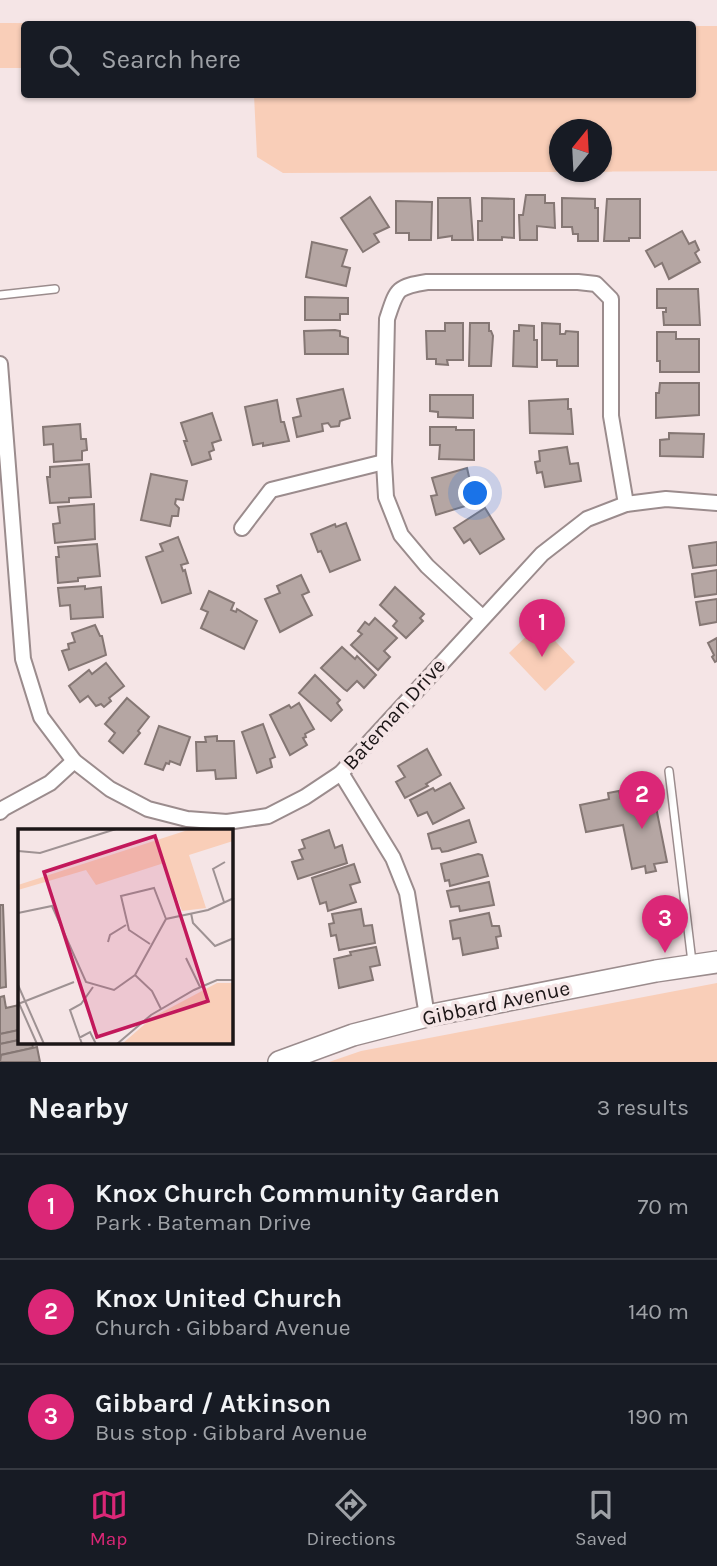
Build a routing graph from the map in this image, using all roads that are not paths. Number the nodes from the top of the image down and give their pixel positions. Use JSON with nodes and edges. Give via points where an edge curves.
{"nodes":[{"id":1,"x":55,"y":289,"type":"dead end"},
{"id":2,"x":0,"y":295,"type":"edge"},
{"id":3,"x":0,"y":364,"type":"edge"},
{"id":4,"x":384,"y":462,"type":"junction"},
{"id":5,"x":717,"y":503,"type":"edge"},
{"id":6,"x":626,"y":504,"type":"junction"},
{"id":7,"x":242,"y":528,"type":"dead end"},
{"id":8,"x":482,"y":617,"type":"junction"},
{"id":9,"x":74,"y":761,"type":"junction"},
{"id":10,"x":669,"y":771,"type":"dead end"},
{"id":11,"x":341,"y":773,"type":"junction"},
{"id":12,"x":0,"y":812,"type":"edge"},
{"id":13,"x":717,"y":962,"type":"edge"},
{"id":14,"x":692,"y":966,"type":"junction"},
{"id":15,"x":427,"y":1016,"type":"junction"},
{"id":16,"x":279,"y":1062,"type":"edge"}],
"edges":[{"from":1,"to":2,"type":"lane"},
{"from":3,"to":9,"type":"street","name":"Bateman Drive","via":[[23,659],[41,717]]},
{"from":4,"to":6,"type":"street","via":[[387,319],[394,296],[404,285],[596,284],[611,299],[611,416]]},
{"from":4,"to":7,"type":"street","via":[[271,490]]},
{"from":4,"to":8,"type":"street","via":[[386,496],[401,535]]},
{"from":5,"to":6,"type":"street","name":"Bateman Drive","via":[[666,499]]},
{"from":6,"to":8,"type":"street","name":"Bateman Drive","via":[[587,519],[542,554]]},
{"from":8,"to":11,"type":"street","name":"Bateman Drive"},
{"from":9,"to":11,"type":"street","name":"Bateman Drive","via":[[110,789],[148,809],[187,819],[227,821],[268,816]]},
{"from":9,"to":12,"type":"street","via":[[50,783]]},
{"from":10,"to":14,"type":"lane"},
{"from":11,"to":15,"type":"street","via":[[393,858],[407,893]]},
{"from":13,"to":14,"type":"street","name":"Gibbard Avenue"},
{"from":14,"to":15,"type":"street","name":"Gibbard Avenue"},
{"from":15,"to":16,"type":"street","name":"Gibbard Avenue","via":[[353,1035]]}]}
